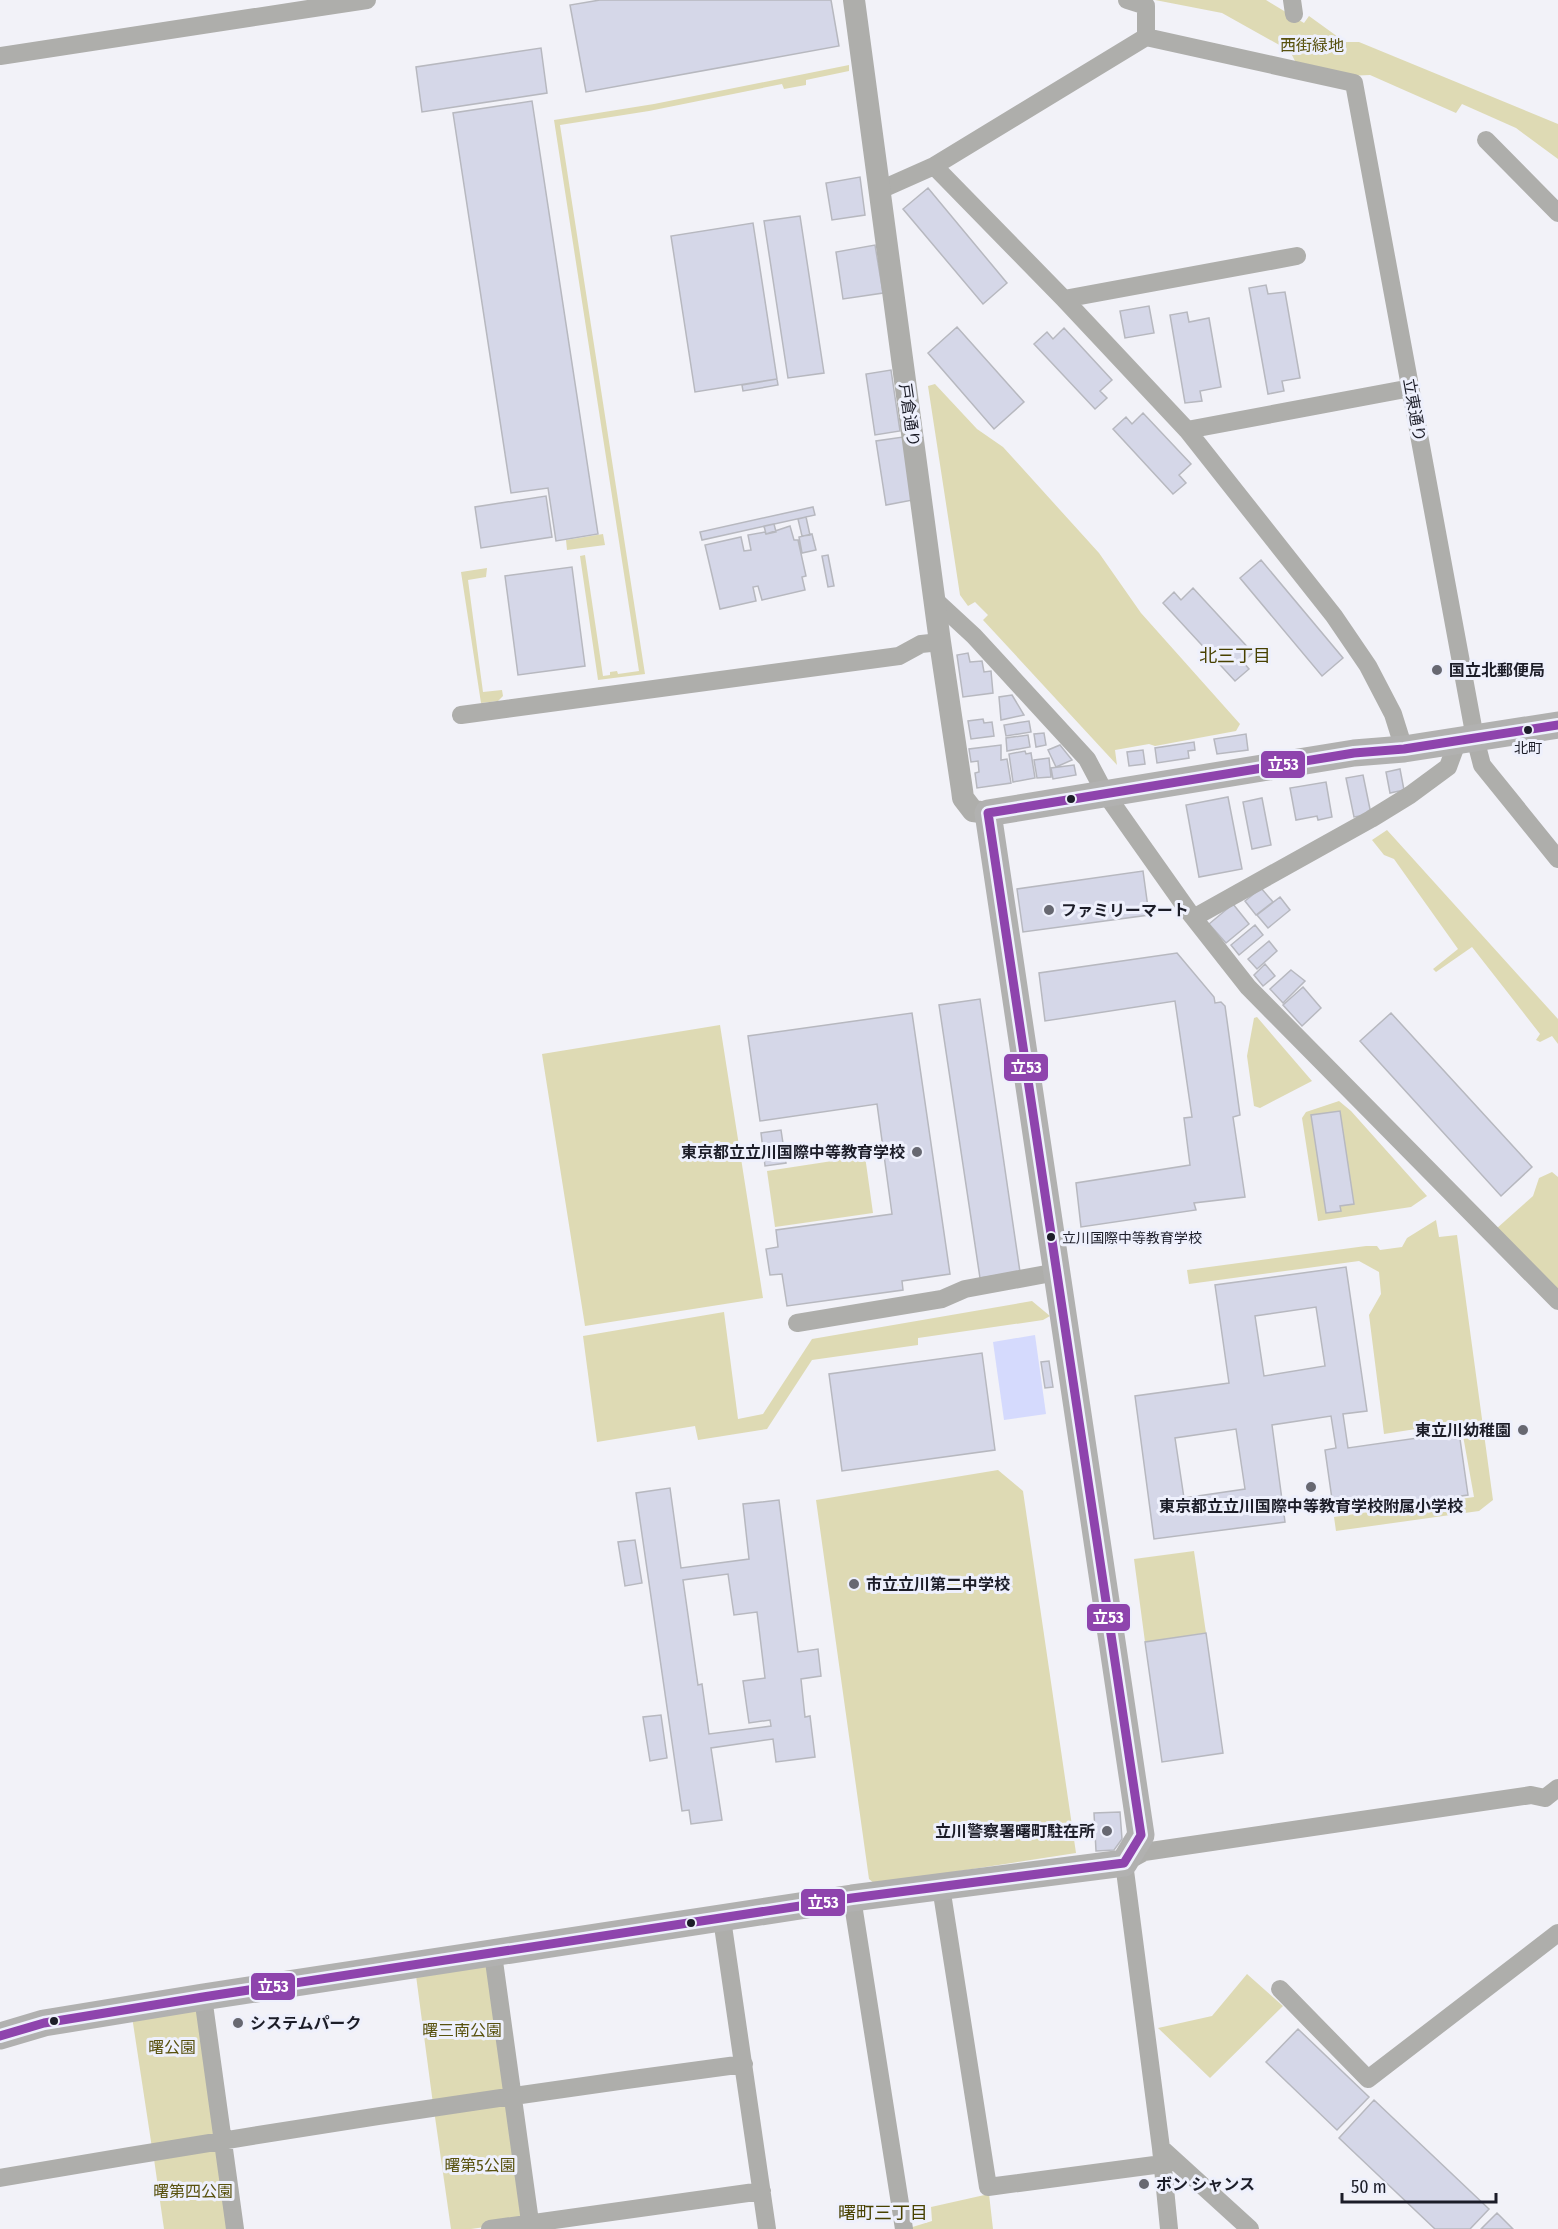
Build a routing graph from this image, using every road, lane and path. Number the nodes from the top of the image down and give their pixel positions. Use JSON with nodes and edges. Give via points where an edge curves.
{"nodes":[{"id":1,"x":367,"y":0,"type":"edge"},
{"id":2,"x":854,"y":0,"type":"edge"},
{"id":3,"x":1127,"y":0,"type":"edge"},
{"id":4,"x":1146,"y":37,"type":"junction"},
{"id":5,"x":0,"y":56,"type":"edge"},
{"id":6,"x":1486,"y":140,"type":"dead end"},
{"id":7,"x":934,"y":166,"type":"junction"},
{"id":8,"x":880,"y":190,"type":"junction"},
{"id":9,"x":1558,"y":213,"type":"edge"},
{"id":10,"x":1297,"y":256,"type":"dead end"},
{"id":11,"x":1064,"y":299,"type":"junction"},
{"id":12,"x":1410,"y":388,"type":"junction"},
{"id":13,"x":1186,"y":430,"type":"junction"},
{"id":14,"x":935,"y":600,"type":"junction"},
{"id":15,"x":940,"y":642,"type":"junction"},
{"id":16,"x":461,"y":715,"type":"dead end"},
{"id":17,"x":1558,"y":724,"type":"edge"},
{"id":18,"x":1466,"y":739,"type":"junction"},
{"id":19,"x":1404,"y":748,"type":"junction"},
{"id":20,"x":1105,"y":793,"type":"junction"},
{"id":21,"x":988,"y":813,"type":"junction"},
{"id":22,"x":1558,"y":859,"type":"edge"},
{"id":23,"x":1195,"y":917,"type":"junction"},
{"id":24,"x":1058,"y":1272,"type":"junction"},
{"id":25,"x":1558,"y":1301,"type":"edge"},
{"id":26,"x":797,"y":1323,"type":"dead end"},
{"id":27,"x":1551,"y":1793,"type":"edge"},
{"id":28,"x":1124,"y":1863,"type":"junction"},
{"id":29,"x":941,"y":1887,"type":"junction"},
{"id":30,"x":852,"y":1898,"type":"junction"},
{"id":31,"x":722,"y":1919,"type":"junction"},
{"id":32,"x":1558,"y":1934,"type":"edge"},
{"id":33,"x":494,"y":1954,"type":"junction"},
{"id":34,"x":1280,"y":1989,"type":"dead end"},
{"id":35,"x":202,"y":1997,"type":"junction"},
{"id":36,"x":0,"y":2036,"type":"edge"},
{"id":37,"x":744,"y":2064,"type":"junction"},
{"id":38,"x":513,"y":2095,"type":"junction"},
{"id":39,"x":223,"y":2139,"type":"junction"},
{"id":40,"x":1162,"y":2156,"type":"junction"},
{"id":41,"x":0,"y":2178,"type":"edge"},
{"id":42,"x":762,"y":2191,"type":"junction"},
{"id":43,"x":531,"y":2226,"type":"edge"},
{"id":44,"x":235,"y":2229,"type":"edge"},
{"id":45,"x":490,"y":2229,"type":"edge"},
{"id":46,"x":767,"y":2229,"type":"edge"},
{"id":47,"x":904,"y":2229,"type":"edge"},
{"id":48,"x":1169,"y":2229,"type":"edge"},
{"id":49,"x":1250,"y":2229,"type":"edge"}],
"edges":[{"from":1,"to":5,"type":"street"},
{"from":2,"to":8,"type":"street","name":"戸倉通り"},
{"from":3,"to":4,"type":"street","via":[[1146,6]]},
{"from":4,"to":7,"type":"street"},
{"from":4,"to":12,"type":"street","name":"立東通り","via":[[1354,83]]},
{"from":6,"to":9,"type":"street"},
{"from":7,"to":8,"type":"street"},
{"from":7,"to":11,"type":"street"},
{"from":8,"to":14,"type":"street","name":"戸倉通り"},
{"from":10,"to":11,"type":"street"},
{"from":11,"to":13,"type":"street"},
{"from":12,"to":13,"type":"street"},
{"from":12,"to":18,"type":"street","name":"立東通り"},
{"from":13,"to":19,"type":"street","via":[[1334,616],[1368,666],[1393,714]]},
{"from":14,"to":15,"type":"street","name":"戸倉通り"},
{"from":14,"to":20,"type":"street","via":[[974,636],[1088,759]]},
{"from":15,"to":16,"type":"street","via":[[921,644],[899,656]]},
{"from":15,"to":21,"type":"street","name":"戸倉通り","via":[[963,798],[973,811]]},
{"from":17,"to":18,"type":"main road"},
{"from":18,"to":19,"type":"main road"},
{"from":18,"to":22,"type":"street","name":"立東通り","via":[[1482,765]]},
{"from":18,"to":23,"type":"street","via":[[1448,767],[1410,795]]},
{"from":19,"to":20,"type":"main road"},
{"from":20,"to":21,"type":"main road"},
{"from":20,"to":23,"type":"street"},
{"from":21,"to":24,"type":"main road"},
{"from":23,"to":25,"type":"street","via":[[1248,987]]},
{"from":24,"to":26,"type":"street","via":[[965,1289],[942,1299]]},
{"from":24,"to":28,"type":"main road","via":[[1141,1835]]},
{"from":27,"to":28,"type":"street","via":[[1144,1852]]},
{"from":28,"to":29,"type":"main road"},
{"from":28,"to":40,"type":"street"},
{"from":29,"to":30,"type":"main road"},
{"from":29,"to":40,"type":"street","via":[[988,2187]]},
{"from":30,"to":31,"type":"main road"},
{"from":30,"to":47,"type":"street"},
{"from":31,"to":33,"type":"main road"},
{"from":31,"to":37,"type":"street"},
{"from":32,"to":34,"type":"street","via":[[1368,2079]]},
{"from":33,"to":35,"type":"main road"},
{"from":33,"to":38,"type":"street"},
{"from":35,"to":36,"type":"main road","via":[[44,2023]]},
{"from":35,"to":39,"type":"street"},
{"from":37,"to":38,"type":"street"},
{"from":37,"to":42,"type":"street"},
{"from":38,"to":39,"type":"street"},
{"from":38,"to":43,"type":"street"},
{"from":39,"to":41,"type":"street"},
{"from":39,"to":44,"type":"street"},
{"from":40,"to":48,"type":"street"},
{"from":40,"to":49,"type":"street"},
{"from":42,"to":43,"type":"street"},
{"from":42,"to":46,"type":"street"},
{"from":43,"to":45,"type":"street"}]}
